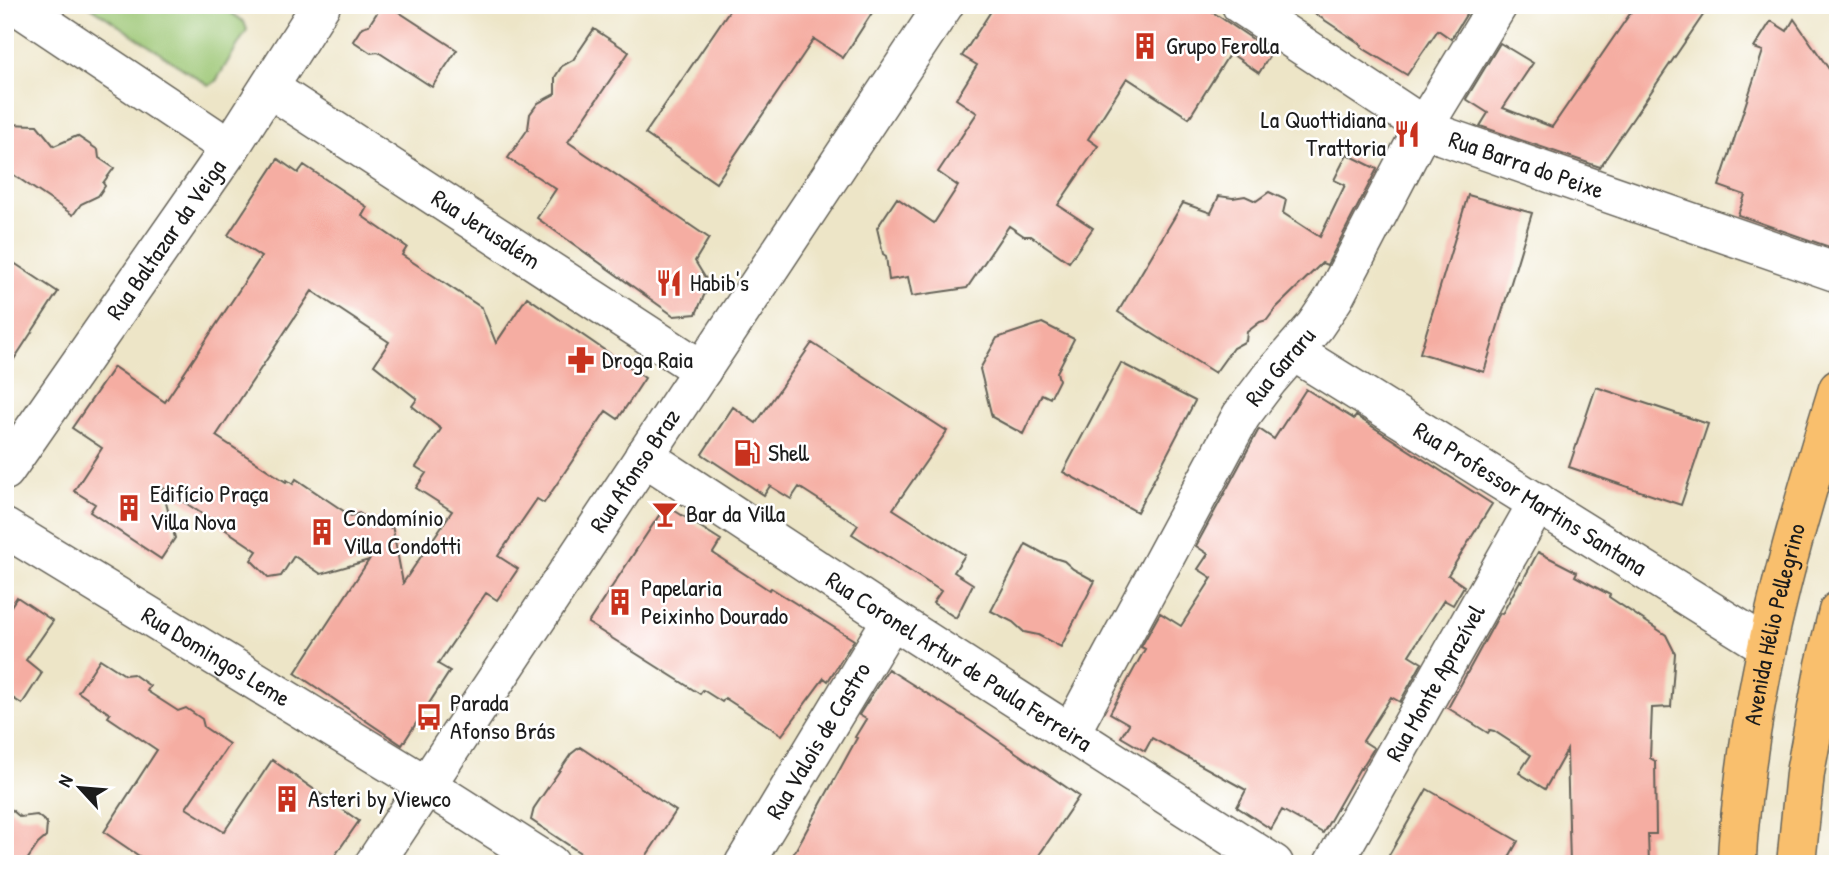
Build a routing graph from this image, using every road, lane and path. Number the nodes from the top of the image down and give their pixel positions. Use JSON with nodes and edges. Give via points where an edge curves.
{"nodes":[{"id":1,"x":16,"y":5,"type":"edge"},
{"id":2,"x":944,"y":5,"type":"edge"},
{"id":3,"x":1241,"y":5,"type":"edge"},
{"id":4,"x":1498,"y":5,"type":"edge"},
{"id":5,"x":307,"y":10,"type":"edge"},
{"id":6,"x":269,"y":88,"type":"junction"},
{"id":7,"x":1424,"y":126,"type":"junction"},
{"id":8,"x":230,"y":148,"type":"junction"},
{"id":9,"x":1838,"y":273,"type":"edge"},
{"id":10,"x":1294,"y":352,"type":"junction"},
{"id":11,"x":702,"y":370,"type":"junction"},
{"id":12,"x":1838,"y":390,"type":"edge"},
{"id":13,"x":644,"y":456,"type":"junction"},
{"id":14,"x":5,"y":471,"type":"edge"},
{"id":15,"x":1538,"y":502,"type":"junction"},
{"id":16,"x":5,"y":528,"type":"edge"},
{"id":17,"x":1838,"y":611,"type":"edge"},
{"id":18,"x":892,"y":619,"type":"junction"},
{"id":19,"x":1767,"y":646,"type":"junction"},
{"id":20,"x":1070,"y":734,"type":"junction"},
{"id":21,"x":426,"y":785,"type":"junction"},
{"id":22,"x":374,"y":864,"type":"edge"},
{"id":23,"x":550,"y":864,"type":"edge"},
{"id":24,"x":744,"y":864,"type":"edge"},
{"id":25,"x":1274,"y":864,"type":"edge"},
{"id":26,"x":1332,"y":864,"type":"edge"},
{"id":27,"x":1737,"y":864,"type":"edge"},
{"id":28,"x":1796,"y":864,"type":"edge"}],
"edges":[{"from":1,"to":8,"type":"street"},
{"from":2,"to":11,"type":"street","name":"Rua Afonso Braz"},
{"from":3,"to":7,"type":"street","name":"Rua Barra do Peixe"},
{"from":4,"to":7,"type":"street","name":"Rua Gararu"},
{"from":5,"to":6,"type":"street","name":"Rua Baltazar da Veiga"},
{"from":6,"to":8,"type":"street","name":"Rua Baltazar da Veiga"},
{"from":6,"to":11,"type":"street","name":"Rua Jerusalém"},
{"from":7,"to":9,"type":"street","name":"Rua Barra do Peixe"},
{"from":7,"to":10,"type":"street","name":"Rua Gararu","via":[[1334,298]]},
{"from":8,"to":14,"type":"street","name":"Rua Baltazar da Veiga"},
{"from":10,"to":15,"type":"street","name":"Rua Professor Martins Santana"},
{"from":10,"to":20,"type":"street","name":"Rua Gararu","via":[[1241,416]]},
{"from":11,"to":13,"type":"street","name":"Rua Afonso Braz"},
{"from":12,"to":19,"type":"main road","name":"Avenida Hélio Pellegrino","via":[[1794,532]]},
{"from":13,"to":18,"type":"street","name":"Rua Coronel Artur de Paula Ferreira"},
{"from":13,"to":21,"type":"street","name":"Rua Afonso Braz"},
{"from":15,"to":19,"type":"street","name":"Rua Professor Martins Santana"},
{"from":15,"to":26,"type":"street","name":"Rua Monte Aprazível"},
{"from":16,"to":21,"type":"street","name":"Rua Domingos Leme"},
{"from":17,"to":28,"type":"main road","via":[[1805,774]]},
{"from":18,"to":20,"type":"street","name":"Rua Coronel Artur de Paula Ferreira"},
{"from":18,"to":24,"type":"street","name":"Rua Valois de Castro"},
{"from":19,"to":27,"type":"main road","name":"Avenida Hélio Pellegrino","via":[[1748,752]]},
{"from":20,"to":25,"type":"street","name":"Rua Coronel Artur de Paula Ferreira"},
{"from":21,"to":22,"type":"street","name":"Rua Afonso Braz"},
{"from":21,"to":23,"type":"street","name":"Rua Domingos Leme"}]}
